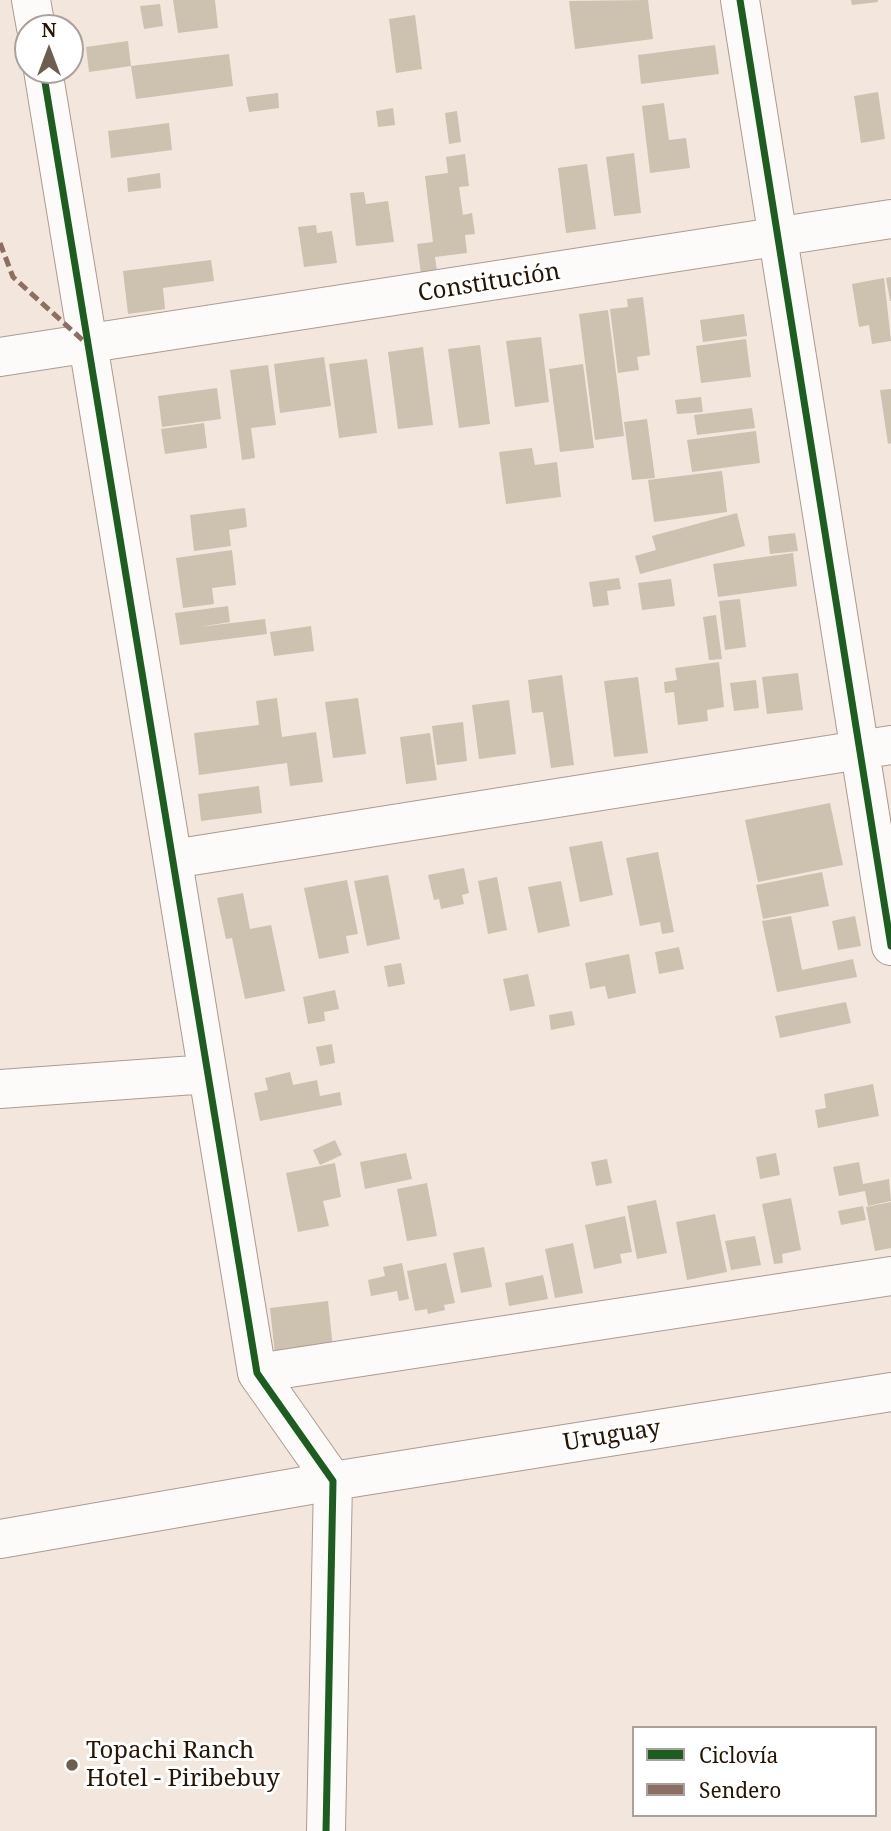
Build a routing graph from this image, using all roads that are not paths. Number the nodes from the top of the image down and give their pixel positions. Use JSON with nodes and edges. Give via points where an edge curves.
{"nodes":[{"id":1,"x":740,"y":0,"type":"edge"},
{"id":2,"x":45,"y":84,"type":"edge"},
{"id":3,"x":891,"y":219,"type":"edge"},
{"id":4,"x":778,"y":238,"type":"junction"},
{"id":5,"x":88,"y":345,"type":"junction"},
{"id":6,"x":0,"y":357,"type":"edge"},
{"id":7,"x":876,"y":748,"type":"edge"},
{"id":8,"x":173,"y":859,"type":"junction"},
{"id":9,"x":891,"y":946,"type":"edge"},
{"id":10,"x":208,"y":1074,"type":"junction"},
{"id":11,"x":0,"y":1089,"type":"edge"},
{"id":12,"x":891,"y":1276,"type":"edge"},
{"id":13,"x":257,"y":1373,"type":"junction"},
{"id":14,"x":891,"y":1392,"type":"edge"},
{"id":15,"x":332,"y":1481,"type":"junction"},
{"id":16,"x":0,"y":1539,"type":"edge"},
{"id":17,"x":326,"y":1831,"type":"edge"}],
"edges":[{"from":1,"to":4,"type":"street"},
{"from":2,"to":5,"type":"street"},
{"from":3,"to":4,"type":"street","name":"Constitución"},
{"from":4,"to":5,"type":"street","name":"Constitución"},
{"from":4,"to":7,"type":"street"},
{"from":5,"to":6,"type":"street","name":"Constitución"},
{"from":5,"to":8,"type":"street"},
{"from":7,"to":8,"type":"street"},
{"from":7,"to":9,"type":"street"},
{"from":8,"to":10,"type":"street"},
{"from":10,"to":11,"type":"street"},
{"from":10,"to":13,"type":"street"},
{"from":12,"to":13,"type":"street"},
{"from":13,"to":15,"type":"street"},
{"from":14,"to":15,"type":"street","name":"Uruguay"},
{"from":15,"to":16,"type":"street","name":"Uruguay"},
{"from":15,"to":17,"type":"street"}]}
